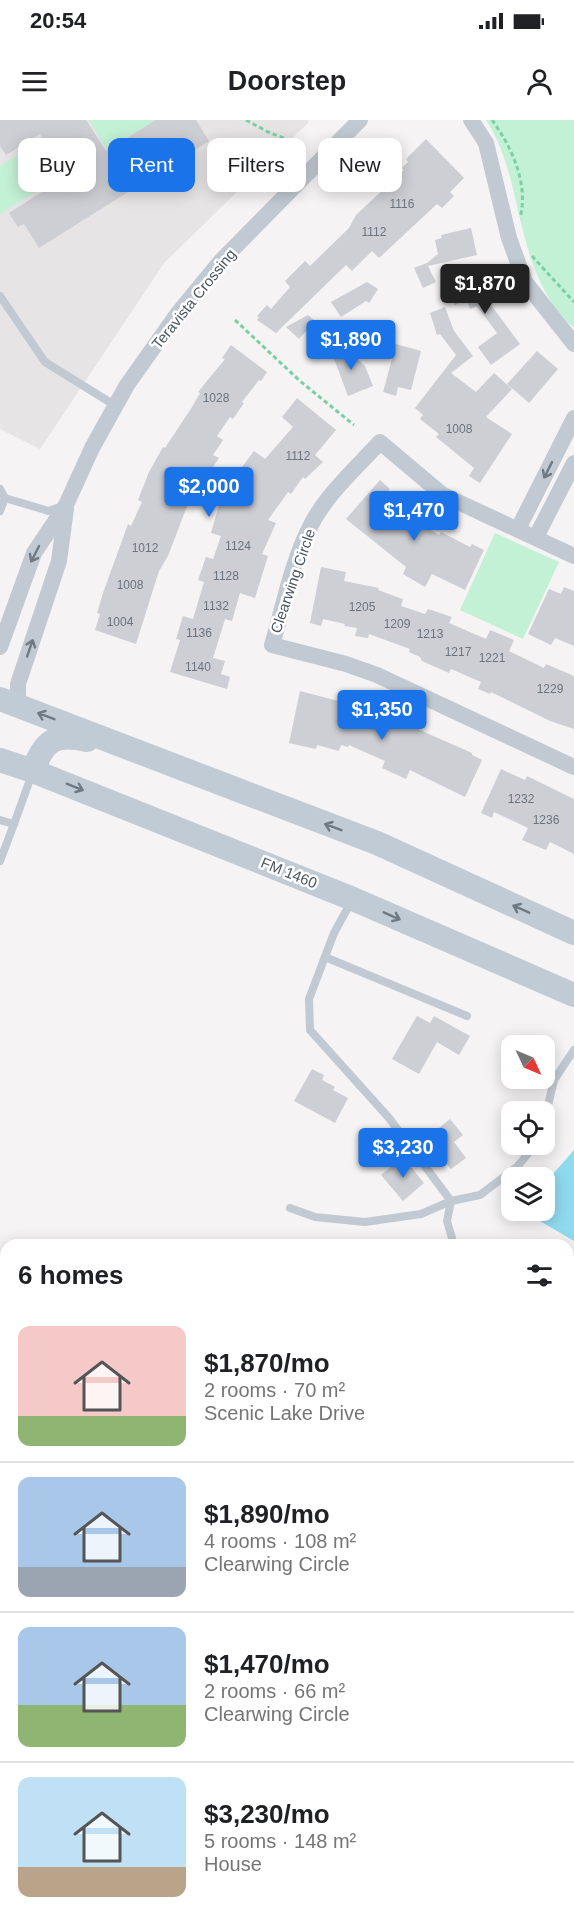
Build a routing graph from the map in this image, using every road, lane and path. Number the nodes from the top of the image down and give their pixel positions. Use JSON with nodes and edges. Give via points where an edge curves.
{"nodes":[{"id":1,"x":246,"y":120,"type":"edge"},
{"id":2,"x":360,"y":120,"type":"edge"},
{"id":3,"x":471,"y":120,"type":"edge"},
{"id":4,"x":492,"y":120,"type":"edge"},
{"id":5,"x":284,"y":138,"type":"edge"},
{"id":6,"x":523,"y":229,"type":"dead end"},
{"id":7,"x":529,"y":250,"type":"dead end"},
{"id":8,"x":0,"y":296,"type":"edge"},
{"id":9,"x":574,"y":302,"type":"edge"},
{"id":10,"x":235,"y":320,"type":"dead end"},
{"id":11,"x":574,"y":344,"type":"edge"},
{"id":12,"x":116,"y":406,"type":"junction"},
{"id":13,"x":574,"y":418,"type":"edge"},
{"id":14,"x":354,"y":424,"type":"dead end"},
{"id":15,"x":574,"y":463,"type":"edge"},
{"id":16,"x":0,"y":489,"type":"edge"},
{"id":17,"x":2,"y":504,"type":"edge"},
{"id":18,"x":66,"y":505,"type":"junction"},
{"id":19,"x":518,"y":529,"type":"junction"},
{"id":20,"x":536,"y":537,"type":"junction"},
{"id":21,"x":574,"y":556,"type":"edge"},
{"id":22,"x":0,"y":647,"type":"edge"},
{"id":23,"x":9,"y":702,"type":"edge"},
{"id":24,"x":139,"y":752,"type":"junction"},
{"id":25,"x":0,"y":760,"type":"edge"},
{"id":26,"x":574,"y":767,"type":"edge"},
{"id":27,"x":33,"y":771,"type":"junction"},
{"id":28,"x":0,"y":820,"type":"edge"},
{"id":29,"x":14,"y":824,"type":"junction"},
{"id":30,"x":0,"y":861,"type":"edge"},
{"id":31,"x":353,"y":899,"type":"junction"},
{"id":32,"x":574,"y":933,"type":"edge"},
{"id":33,"x":325,"y":957,"type":"junction"},
{"id":34,"x":574,"y":995,"type":"edge"},
{"id":35,"x":467,"y":1016,"type":"dead end"},
{"id":36,"x":574,"y":1050,"type":"edge"},
{"id":37,"x":549,"y":1101,"type":"edge"},
{"id":38,"x":527,"y":1155,"type":"edge"},
{"id":39,"x":451,"y":1201,"type":"junction"},
{"id":40,"x":290,"y":1208,"type":"dead end"},
{"id":41,"x":452,"y":1239,"type":"edge"},
{"id":42,"x":323,"y":1923,"type":"edge"},
{"id":43,"x":342,"y":1923,"type":"edge"}],
"edges":[{"from":1,"to":5,"type":"path"},
{"from":2,"to":12,"type":"street","name":"Teravista Crossing","via":[[220,262],[178,313]]},
{"from":3,"to":11,"type":"street","via":[[486,143],[509,238],[525,282]]},
{"from":4,"to":6,"type":"path","via":[[508,143],[519,174]]},
{"from":7,"to":9,"type":"path"},
{"from":8,"to":12,"type":"lane","via":[[45,362]]},
{"from":10,"to":14,"type":"path","via":[[300,381]]},
{"from":12,"to":18,"type":"street","name":"Teravista Crossing"},
{"from":13,"to":19,"type":"street","one_way":true},
{"from":15,"to":20,"type":"street"},
{"from":16,"to":17,"type":"lane"},
{"from":17,"to":18,"type":"lane","via":[[48,511]]},
{"from":18,"to":22,"type":"street","name":"Teravista Crossing","one_way":true,"via":[[34,553]]},
{"from":23,"to":18,"type":"street","name":"Teravista Crossing","one_way":true,"via":[[59,561]]},
{"from":19,"to":20,"type":"street","name":"Clearwing Circle"},
{"from":19,"to":26,"type":"street","name":"Clearwing Circle","via":[[443,495],[380,441],[313,522],[299,552],[272,645],[377,675]]},
{"from":20,"to":21,"type":"street","name":"Clearwing Circle"},
{"from":24,"to":23,"type":"main road","one_way":true},
{"from":24,"to":27,"type":"main road","via":[[66,735],[53,740],[40,753]]},
{"from":32,"to":24,"type":"main road","one_way":true,"via":[[377,843]]},
{"from":25,"to":27,"type":"main road","name":"FM 1460","number":"FM 1460"},
{"from":27,"to":29,"type":"lane"},
{"from":27,"to":31,"type":"main road","name":"FM 1460","number":"FM 1460","one_way":true},
{"from":28,"to":29,"type":"lane"},
{"from":29,"to":30,"type":"lane"},
{"from":31,"to":33,"type":"lane"},
{"from":31,"to":34,"type":"main road","name":"FM 1460","number":"FM 1460","one_way":true},
{"from":33,"to":35,"type":"lane"},
{"from":33,"to":39,"type":"lane","via":[[309,999],[310,1030],[389,1118]]},
{"from":36,"to":37,"type":"lane","via":[[554,1080]]},
{"from":38,"to":39,"type":"lane","via":[[480,1195]]},
{"from":39,"to":40,"type":"lane","via":[[421,1214],[365,1222],[315,1217]]},
{"from":39,"to":41,"type":"lane","via":[[447,1221]]},
{"from":42,"to":43,"type":"lane"}]}
